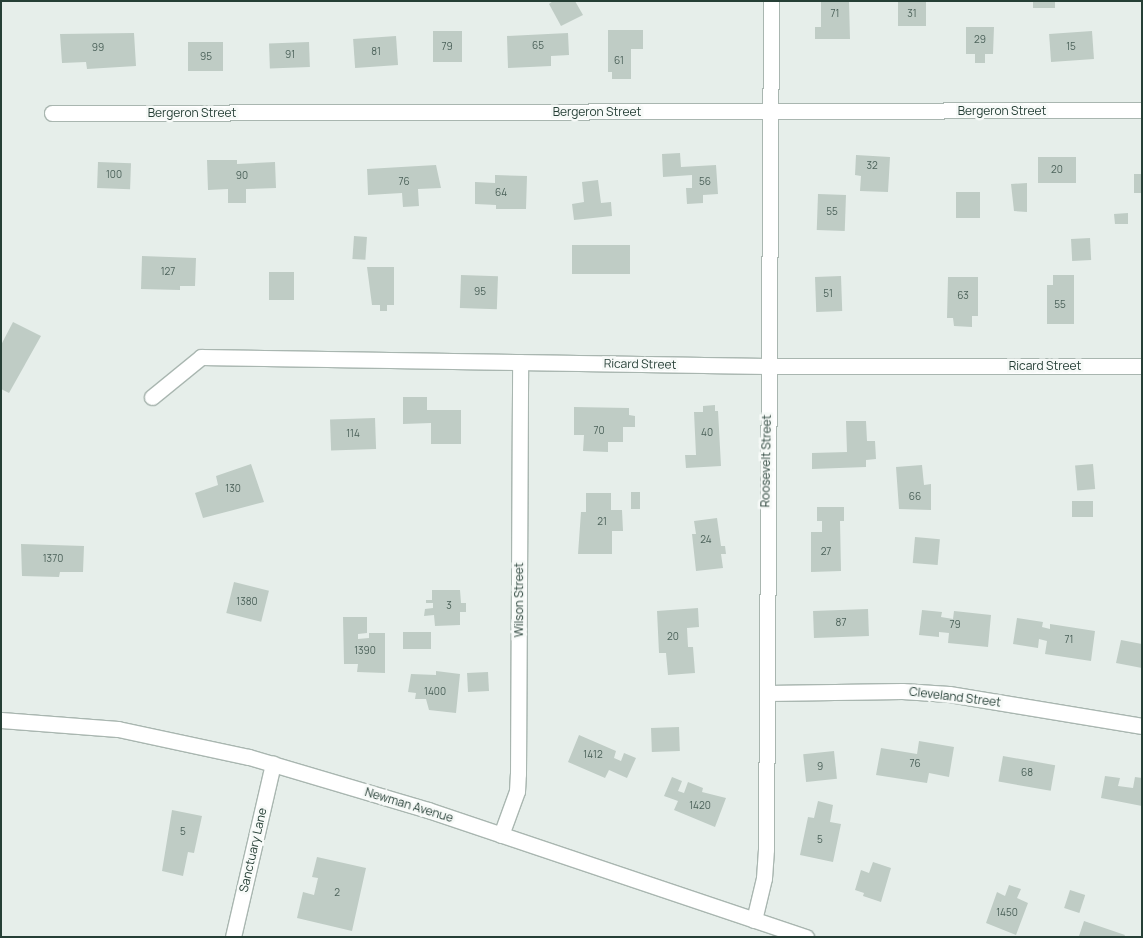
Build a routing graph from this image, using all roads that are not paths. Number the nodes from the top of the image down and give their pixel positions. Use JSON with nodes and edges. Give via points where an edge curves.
{"nodes":[{"id":1,"x":771,"y":1,"type":"edge"},
{"id":2,"x":1142,"y":110,"type":"edge"},
{"id":3,"x":770,"y":111,"type":"junction"},
{"id":4,"x":52,"y":113,"type":"dead end"},
{"id":5,"x":520,"y":362,"type":"junction"},
{"id":6,"x":767,"y":366,"type":"junction"},
{"id":7,"x":1142,"y":366,"type":"edge"},
{"id":8,"x":152,"y":397,"type":"dead end"},
{"id":9,"x":767,"y":693,"type":"junction"},
{"id":10,"x":1,"y":720,"type":"edge"},
{"id":11,"x":1142,"y":726,"type":"edge"},
{"id":12,"x":273,"y":764,"type":"junction"},
{"id":13,"x":501,"y":835,"type":"junction"},
{"id":14,"x":754,"y":920,"type":"junction"},
{"id":15,"x":233,"y":937,"type":"edge"},
{"id":16,"x":806,"y":937,"type":"edge"}],
"edges":[{"from":1,"to":3,"type":"street","name":"Roosevelt Street"},
{"from":2,"to":3,"type":"street","name":"Bergeron Street"},
{"from":3,"to":4,"type":"street","name":"Bergeron Street"},
{"from":3,"to":6,"type":"street","name":"Roosevelt Street"},
{"from":5,"to":6,"type":"street","name":"Ricard Street"},
{"from":5,"to":8,"type":"street","name":"Ricard Street","via":[[202,357]]},
{"from":5,"to":13,"type":"street","name":"Wilson Street","via":[[518,774],[517,791]]},
{"from":6,"to":7,"type":"street","name":"Ricard Street"},
{"from":6,"to":9,"type":"street","name":"Roosevelt Street"},
{"from":9,"to":11,"type":"street","name":"Cleveland Street","via":[[902,690],[949,694]]},
{"from":9,"to":14,"type":"street","name":"Roosevelt Street","via":[[766,849],[764,878]]},
{"from":10,"to":12,"type":"street","name":"Newman Avenue","via":[[118,729]]},
{"from":12,"to":13,"type":"street","name":"Newman Avenue"},
{"from":12,"to":15,"type":"street","name":"Sanctuary Lane"},
{"from":13,"to":14,"type":"street","name":"Newman Avenue"},
{"from":14,"to":16,"type":"street","name":"Newman Avenue"}]}
